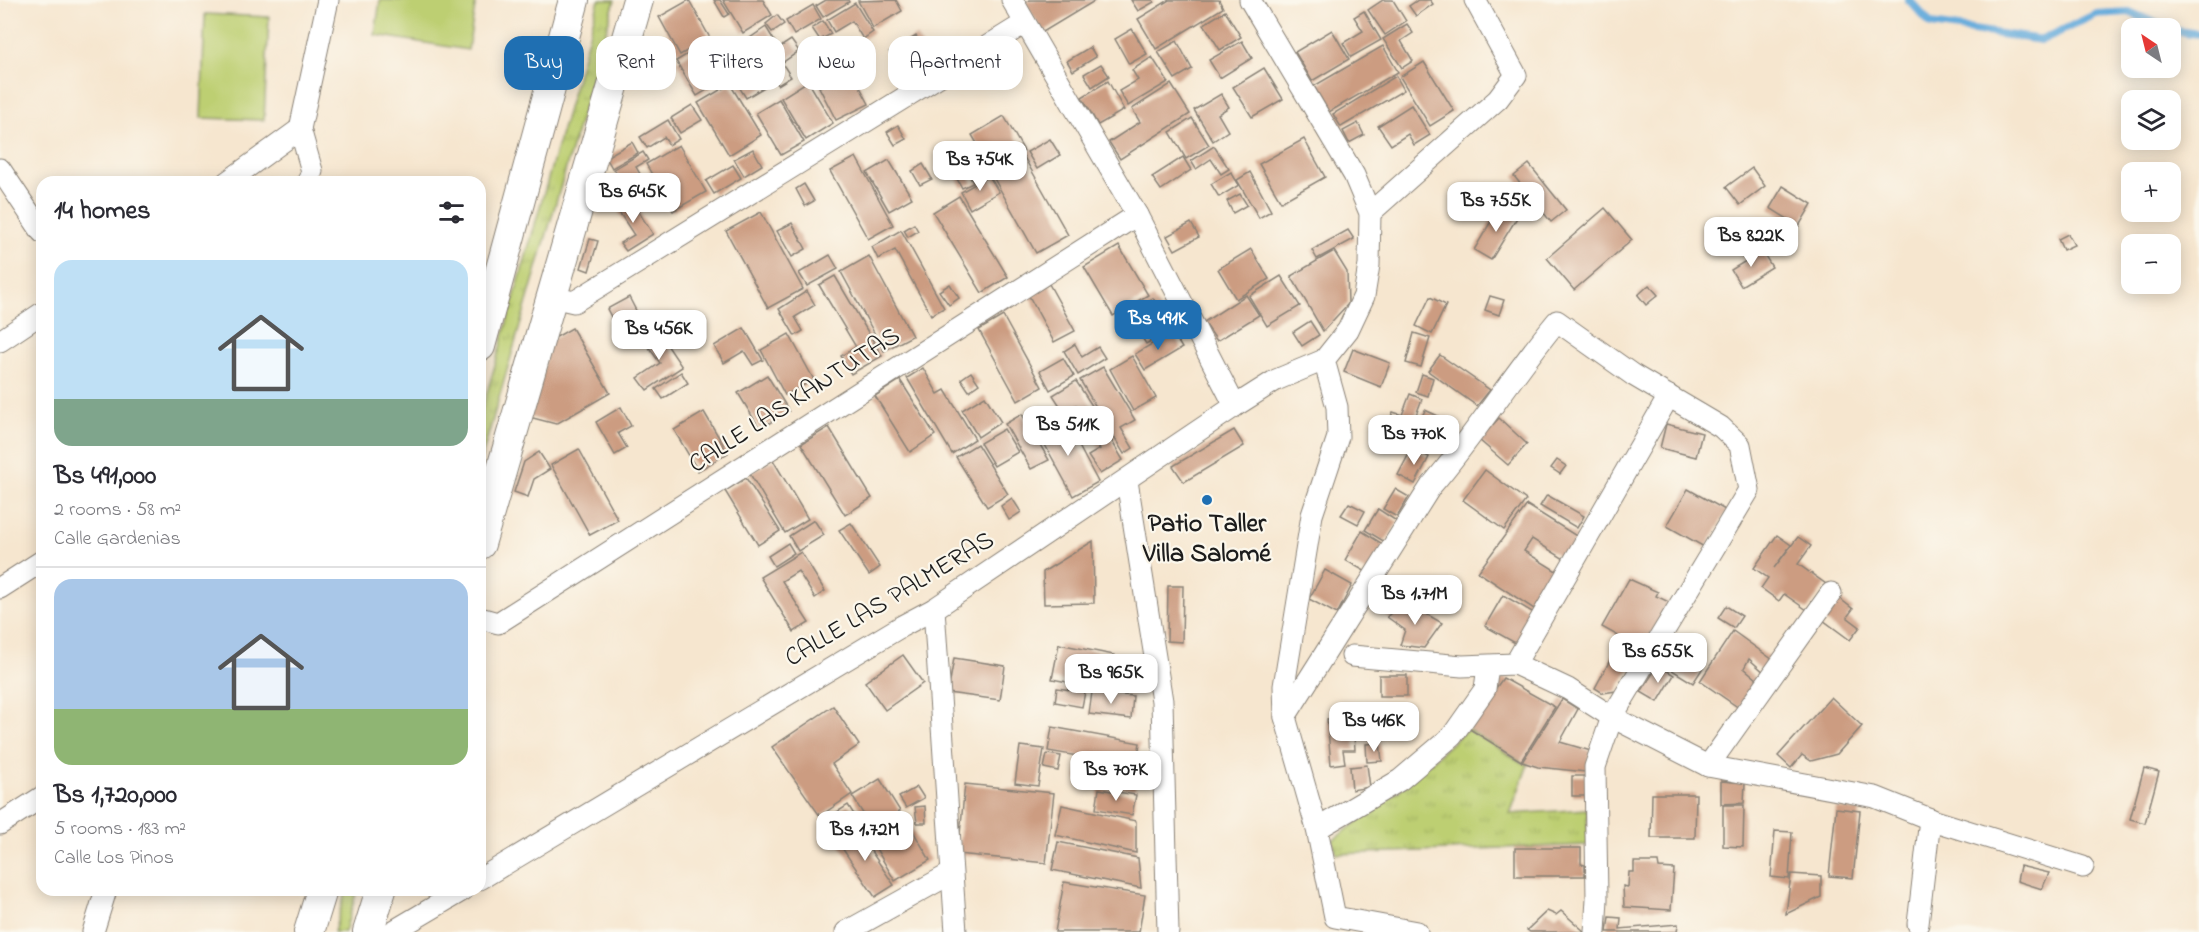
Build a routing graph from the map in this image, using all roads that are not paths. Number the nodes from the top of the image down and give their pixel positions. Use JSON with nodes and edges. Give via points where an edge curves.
{"nodes":[{"id":1,"x":328,"y":0,"type":"edge"},
{"id":2,"x":574,"y":0,"type":"edge"},
{"id":3,"x":638,"y":0,"type":"edge"},
{"id":4,"x":1012,"y":0,"type":"edge"},
{"id":5,"x":1250,"y":0,"type":"edge"},
{"id":6,"x":1475,"y":0,"type":"edge"},
{"id":7,"x":1025,"y":23,"type":"junction"},
{"id":8,"x":300,"y":129,"type":"junction"},
{"id":9,"x":0,"y":169,"type":"edge"},
{"id":10,"x":235,"y":176,"type":"edge"},
{"id":11,"x":310,"y":176,"type":"edge"},
{"id":12,"x":1370,"y":213,"type":"junction"},
{"id":13,"x":1137,"y":215,"type":"junction"},
{"id":14,"x":36,"y":223,"type":"edge"},
{"id":15,"x":552,"y":297,"type":"junction"},
{"id":16,"x":36,"y":317,"type":"edge"},
{"id":17,"x":486,"y":324,"type":"edge"},
{"id":18,"x":0,"y":341,"type":"edge"},
{"id":19,"x":1324,"y":360,"type":"junction"},
{"id":20,"x":1669,"y":396,"type":"junction"},
{"id":21,"x":1235,"y":406,"type":"junction"},
{"id":22,"x":1127,"y":481,"type":"junction"},
{"id":23,"x":486,"y":523,"type":"edge"},
{"id":24,"x":36,"y":565,"type":"edge"},
{"id":25,"x":0,"y":588,"type":"edge"},
{"id":26,"x":1832,"y":593,"type":"dead end"},
{"id":27,"x":934,"y":609,"type":"junction"},
{"id":28,"x":486,"y":620,"type":"edge"},
{"id":29,"x":1352,"y":656,"type":"dead end"},
{"id":30,"x":1515,"y":664,"type":"junction"},
{"id":31,"x":1488,"y":666,"type":"junction"},
{"id":32,"x":1285,"y":717,"type":"junction"},
{"id":33,"x":1612,"y":717,"type":"junction"},
{"id":34,"x":1708,"y":766,"type":"junction"},
{"id":35,"x":36,"y":801,"type":"edge"},
{"id":36,"x":1930,"y":819,"type":"junction"},
{"id":37,"x":0,"y":824,"type":"edge"},
{"id":38,"x":1317,"y":829,"type":"junction"},
{"id":39,"x":2083,"y":867,"type":"dead end"},
{"id":40,"x":950,"y":874,"type":"junction"},
{"id":41,"x":486,"y":875,"type":"edge"},
{"id":42,"x":104,"y":896,"type":"edge"},
{"id":43,"x":320,"y":896,"type":"edge"},
{"id":44,"x":379,"y":896,"type":"edge"},
{"id":45,"x":453,"y":896,"type":"edge"},
{"id":46,"x":1918,"y":924,"type":"dead end"},
{"id":47,"x":93,"y":932,"type":"edge"},
{"id":48,"x":309,"y":932,"type":"edge"},
{"id":49,"x":369,"y":932,"type":"edge"},
{"id":50,"x":392,"y":932,"type":"edge"},
{"id":51,"x":846,"y":932,"type":"edge"},
{"id":52,"x":956,"y":932,"type":"edge"},
{"id":53,"x":1167,"y":932,"type":"edge"},
{"id":54,"x":1417,"y":932,"type":"edge"},
{"id":55,"x":1595,"y":932,"type":"edge"}],
"edges":[{"from":1,"to":8,"type":"street"},
{"from":2,"to":17,"type":"main road"},
{"from":3,"to":15,"type":"main road"},
{"from":4,"to":7,"type":"street"},
{"from":5,"to":12,"type":"street","via":[[1354,175]]},
{"from":6,"to":12,"type":"street","via":[[1516,75],[1498,99]]},
{"from":7,"to":13,"type":"street"},
{"from":7,"to":15,"type":"street","via":[[574,302]]},
{"from":8,"to":10,"type":"street"},
{"from":8,"to":11,"type":"street"},
{"from":9,"to":14,"type":"street"},
{"from":12,"to":19,"type":"street","via":[[1365,296],[1348,330]]},
{"from":13,"to":21,"type":"street"},
{"from":13,"to":28,"type":"street","name":"CALLE LAS KANTUTAS","via":[[498,623]]},
{"from":15,"to":23,"type":"main road"},
{"from":16,"to":18,"type":"street"},
{"from":19,"to":21,"type":"street","name":"CALLE LAS PALMERAS","via":[[1276,380]]},
{"from":19,"to":32,"type":"street","via":[[1337,407],[1338,437],[1312,515],[1284,686]]},
{"from":20,"to":30,"type":"street"},
{"from":20,"to":32,"type":"street","via":[[1557,321],[1431,486]]},
{"from":20,"to":33,"type":"street","via":[[1721,427],[1740,445],[1749,490]]},
{"from":21,"to":22,"type":"street","name":"CALLE LAS PALMERAS"},
{"from":22,"to":27,"type":"street","name":"CALLE LAS PALMERAS"},
{"from":22,"to":53,"type":"street","via":[[1162,701]]},
{"from":24,"to":25,"type":"street"},
{"from":26,"to":34,"type":"street"},
{"from":27,"to":40,"type":"street"},
{"from":27,"to":41,"type":"street","name":"CALLE LAS PALMERAS"},
{"from":29,"to":31,"type":"street"},
{"from":30,"to":31,"type":"street"},
{"from":30,"to":33,"type":"street","via":[[1568,689]]},
{"from":31,"to":38,"type":"street","via":[[1485,689],[1452,736],[1400,780]]},
{"from":32,"to":38,"type":"street"},
{"from":33,"to":34,"type":"street"},
{"from":33,"to":55,"type":"street","via":[[1595,767]]},
{"from":34,"to":36,"type":"street","via":[[1875,797]]},
{"from":35,"to":37,"type":"street"},
{"from":36,"to":39,"type":"street"},
{"from":36,"to":46,"type":"street"},
{"from":38,"to":54,"type":"street","via":[[1335,917]]},
{"from":40,"to":51,"type":"street"},
{"from":40,"to":52,"type":"street"},
{"from":42,"to":47,"type":"street"},
{"from":43,"to":48,"type":"main road"},
{"from":44,"to":49,"type":"main road"},
{"from":45,"to":50,"type":"street"}]}
